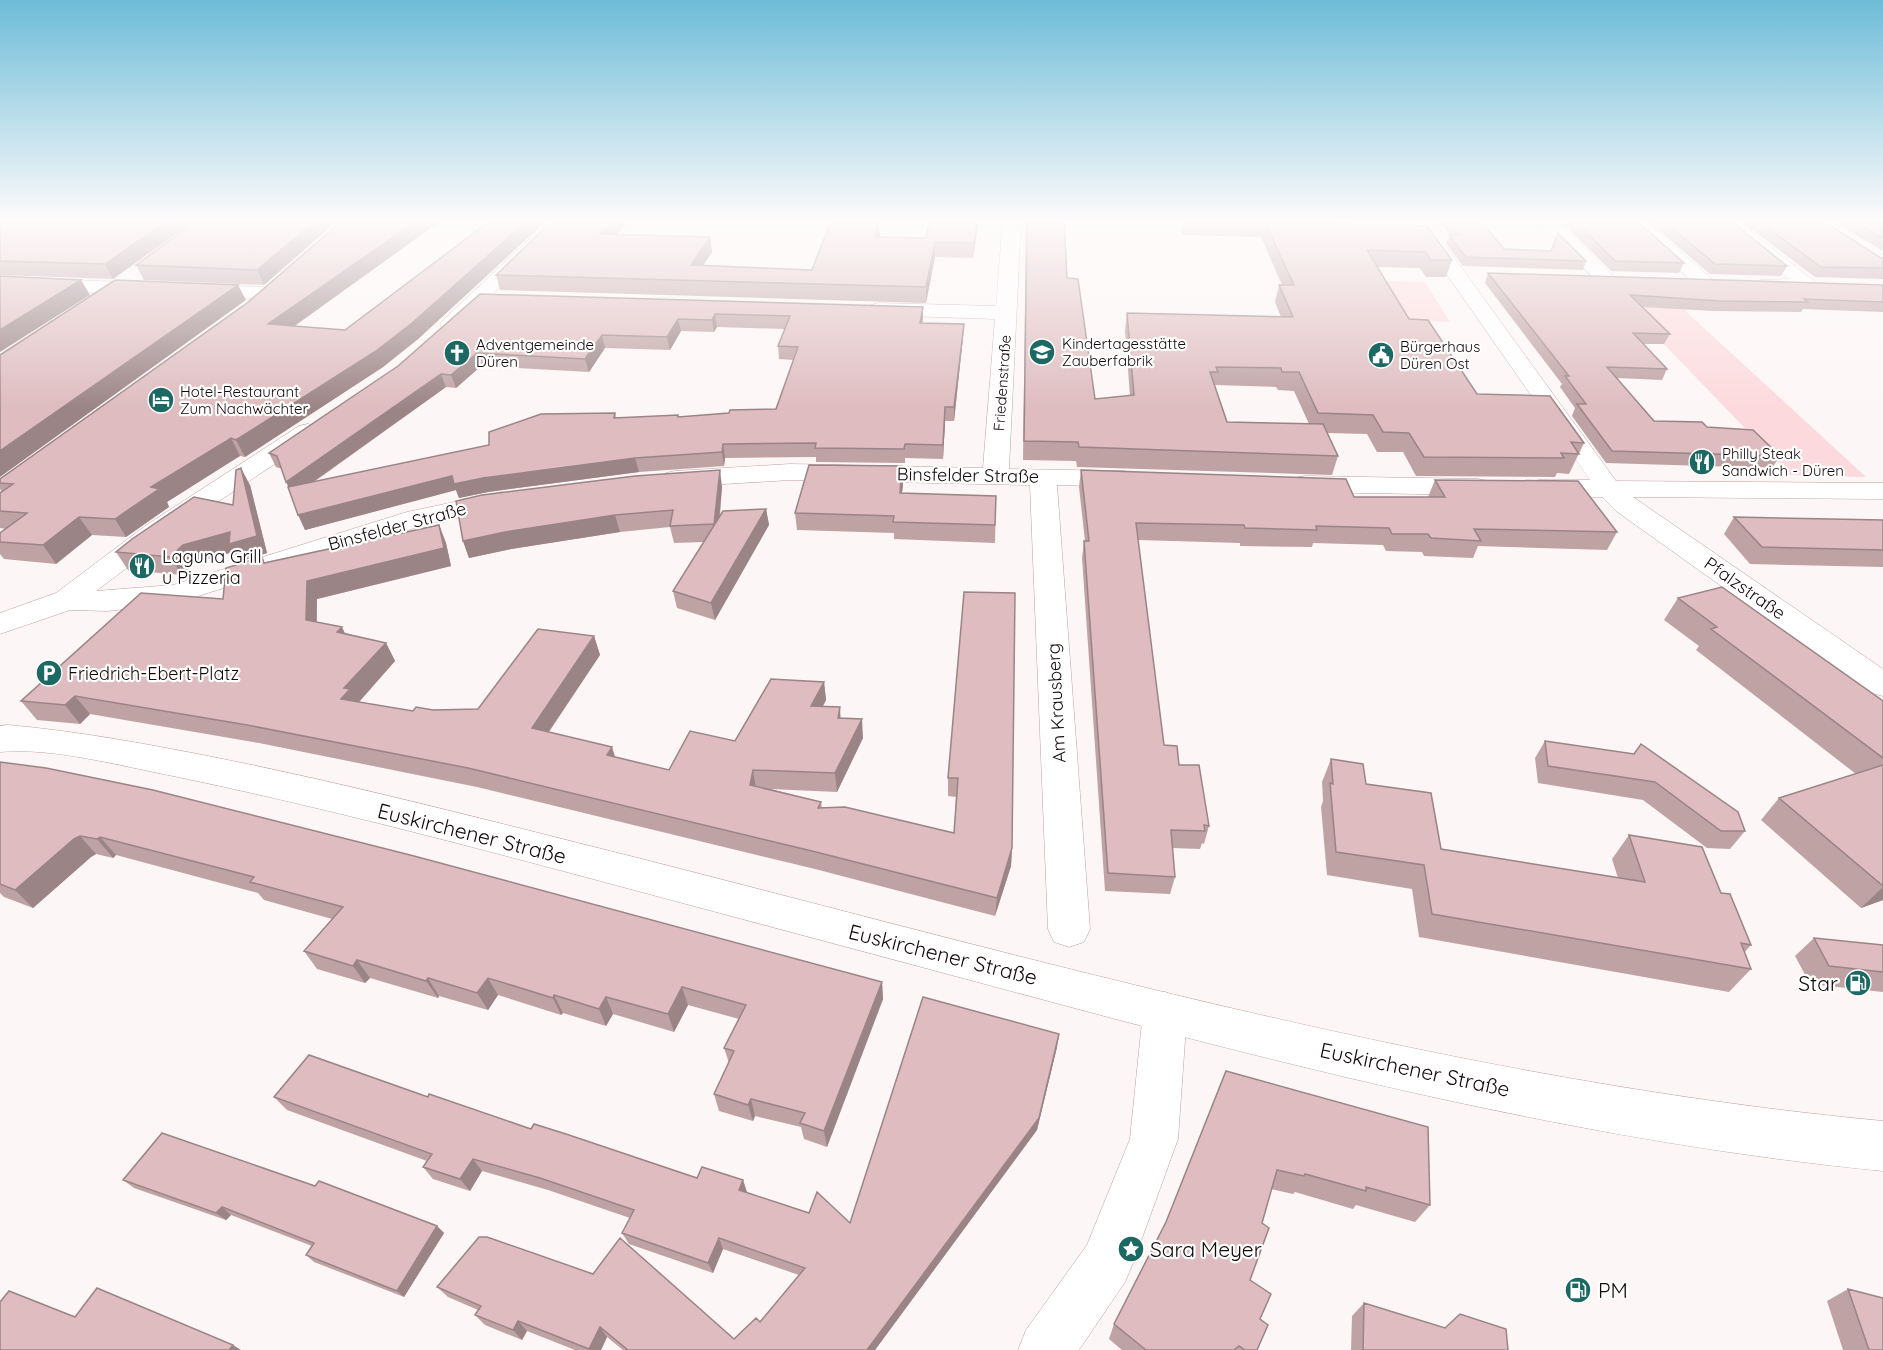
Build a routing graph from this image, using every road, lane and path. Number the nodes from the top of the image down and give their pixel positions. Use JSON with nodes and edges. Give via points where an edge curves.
{"nodes":[{"id":1,"x":125,"y":283,"type":"edge"},
{"id":2,"x":503,"y":283,"type":"edge"},
{"id":3,"x":1009,"y":283,"type":"edge"},
{"id":4,"x":1462,"y":283,"type":"edge"},
{"id":5,"x":1751,"y":283,"type":"edge"},
{"id":6,"x":1806,"y":283,"type":"edge"},
{"id":7,"x":0,"y":284,"type":"edge"},
{"id":8,"x":1809,"y":285,"type":"junction"},
{"id":9,"x":1830,"y":285,"type":"edge"},
{"id":10,"x":118,"y":288,"type":"junction"},
{"id":11,"x":269,"y":293,"type":"edge"},
{"id":12,"x":89,"y":308,"type":"edge"},
{"id":13,"x":854,"y":308,"type":"edge"},
{"id":14,"x":1007,"y":313,"type":"junction"},
{"id":15,"x":435,"y":338,"type":"edge"},
{"id":16,"x":330,"y":416,"type":"edge"},
{"id":17,"x":996,"y":474,"type":"junction"},
{"id":18,"x":1043,"y":476,"type":"junction"},
{"id":19,"x":1150,"y":479,"type":"edge"},
{"id":20,"x":651,"y":481,"type":"edge"},
{"id":21,"x":1281,"y":484,"type":"edge"},
{"id":22,"x":1609,"y":489,"type":"junction"},
{"id":23,"x":1883,"y":491,"type":"edge"},
{"id":24,"x":523,"y":497,"type":"edge"},
{"id":25,"x":67,"y":600,"type":"junction"},
{"id":26,"x":0,"y":624,"type":"edge"},
{"id":27,"x":1883,"y":685,"type":"edge"},
{"id":28,"x":3,"y":736,"type":"edge"},
{"id":29,"x":1069,"y":929,"type":"dead end"},
{"id":30,"x":1165,"y":1012,"type":"junction"},
{"id":31,"x":1883,"y":1146,"type":"edge"},
{"id":32,"x":1046,"y":1350,"type":"edge"}],
"edges":[{"from":1,"to":10,"type":"street"},
{"from":2,"to":15,"type":"street","via":[[489,298]]},
{"from":3,"to":14,"type":"street","name":"Friedenstraße"},
{"from":4,"to":22,"type":"street","name":"Pfalzstraße"},
{"from":5,"to":8,"type":"street"},
{"from":6,"to":8,"type":"street"},
{"from":7,"to":10,"type":"street"},
{"from":8,"to":9,"type":"street"},
{"from":10,"to":11,"type":"street"},
{"from":10,"to":12,"type":"street"},
{"from":13,"to":14,"type":"street"},
{"from":14,"to":17,"type":"street","name":"Friedenstraße"},
{"from":16,"to":25,"type":"street","via":[[152,532]]},
{"from":17,"to":18,"type":"street","name":"Binsfelder Straße"},
{"from":17,"to":20,"type":"street","name":"Binsfelder Straße","via":[[790,472]]},
{"from":18,"to":19,"type":"street","name":"Binsfelder Straße"},
{"from":18,"to":29,"type":"street","name":"Am Krausberg"},
{"from":21,"to":22,"type":"street"},
{"from":22,"to":23,"type":"street"},
{"from":22,"to":27,"type":"street","name":"Pfalzstraße","via":[[1626,505]]},
{"from":24,"to":25,"type":"street","name":"Binsfelder Straße","via":[[417,518],[176,594],[108,601]]},
{"from":25,"to":26,"type":"street","name":"Binsfelder Straße"},
{"from":28,"to":30,"type":"street","name":"Euskirchener Straße","via":[[114,751],[370,806]]},
{"from":30,"to":31,"type":"street","name":"Euskirchener Straße","via":[[1375,1062],[1620,1112]]},
{"from":30,"to":32,"type":"street","via":[[1154,1139],[1106,1263]]}]}
